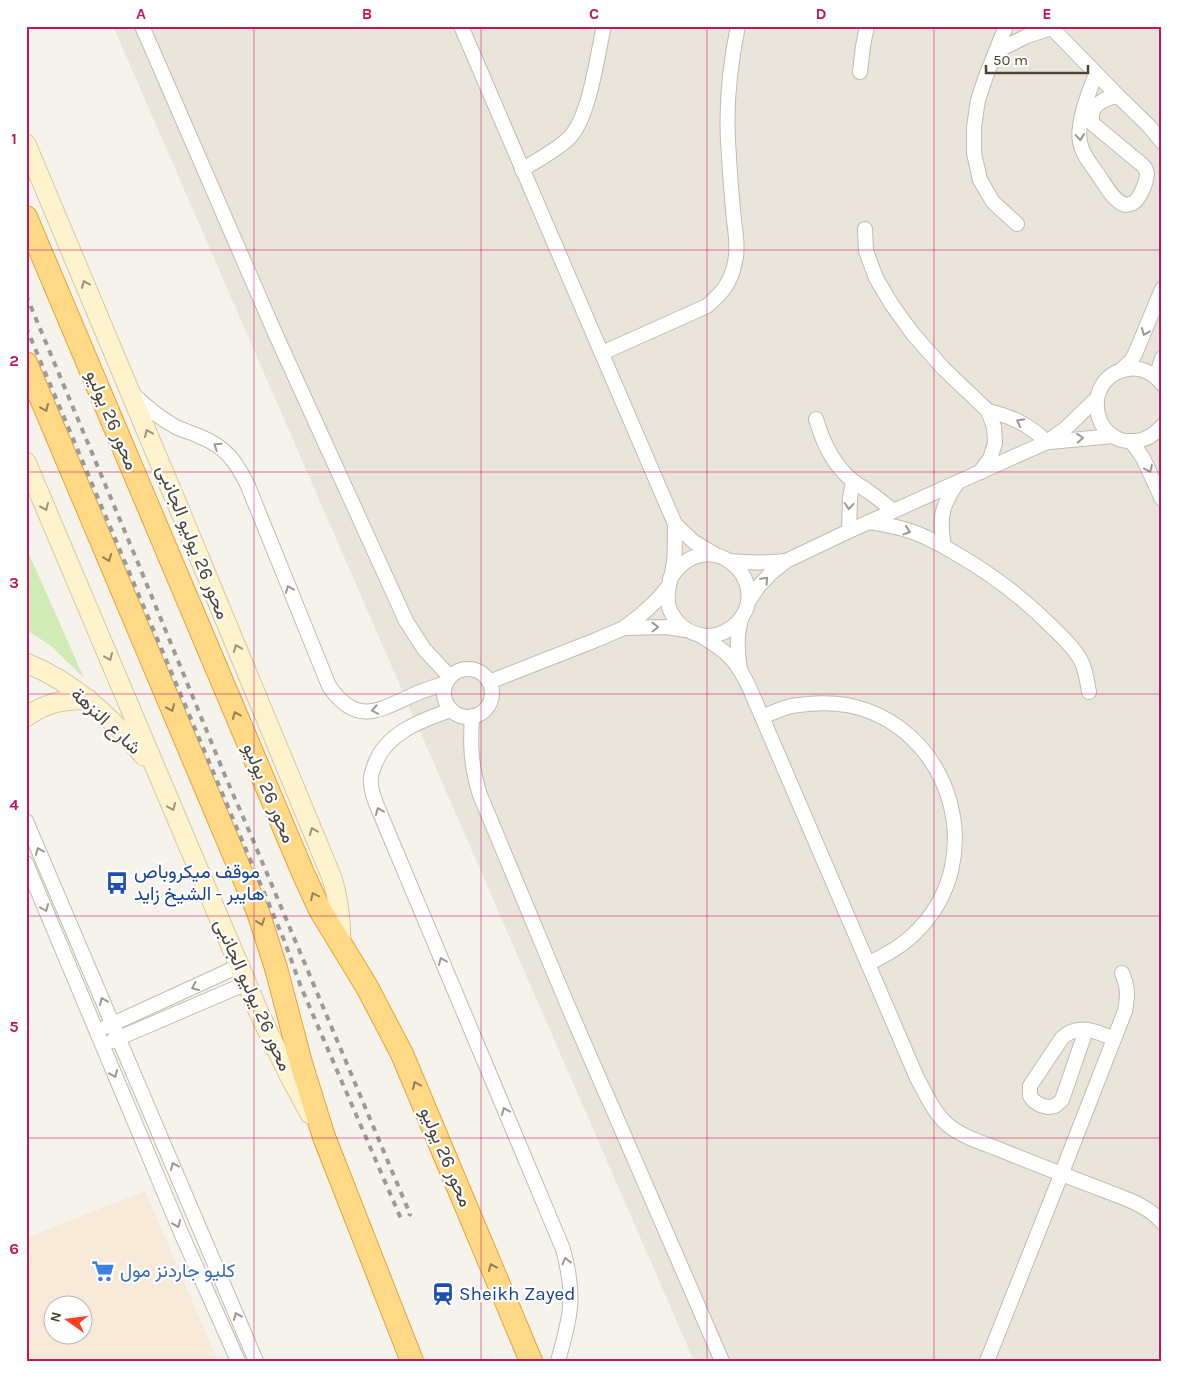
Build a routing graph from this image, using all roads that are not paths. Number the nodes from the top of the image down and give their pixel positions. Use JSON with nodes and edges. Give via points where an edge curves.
{"nodes":[{"id":1,"x":142,"y":26,"type":"edge"},
{"id":2,"x":461,"y":26,"type":"edge"},
{"id":3,"x":604,"y":26,"type":"edge"},
{"id":4,"x":738,"y":26,"type":"edge"},
{"id":5,"x":867,"y":26,"type":"edge"},
{"id":6,"x":1006,"y":26,"type":"edge"},
{"id":7,"x":1051,"y":27,"type":"edge"},
{"id":8,"x":997,"y":51,"type":"junction"},
{"id":9,"x":860,"y":72,"type":"dead end"},
{"id":10,"x":1096,"y":74,"type":"junction"},
{"id":11,"x":1118,"y":96,"type":"junction"},
{"id":12,"x":1086,"y":117,"type":"junction"},
{"id":13,"x":1155,"y":128,"type":"edge"},
{"id":14,"x":1162,"y":142,"type":"edge"},
{"id":15,"x":26,"y":144,"type":"edge"},
{"id":16,"x":522,"y":170,"type":"junction"},
{"id":17,"x":26,"y":216,"type":"edge"},
{"id":18,"x":1016,"y":224,"type":"dead end"},
{"id":19,"x":865,"y":229,"type":"dead end"},
{"id":20,"x":1162,"y":289,"type":"edge"},
{"id":21,"x":602,"y":353,"type":"junction"},
{"id":22,"x":1162,"y":358,"type":"edge"},
{"id":23,"x":26,"y":363,"type":"edge"},
{"id":24,"x":1121,"y":370,"type":"junction"},
{"id":25,"x":1160,"y":382,"type":"edge"},
{"id":26,"x":130,"y":392,"type":"junction"},
{"id":27,"x":1096,"y":399,"type":"junction"},
{"id":28,"x":988,"y":411,"type":"junction"},
{"id":29,"x":816,"y":419,"type":"dead end"},
{"id":30,"x":1162,"y":426,"type":"edge"},
{"id":31,"x":1113,"y":436,"type":"junction"},
{"id":32,"x":1131,"y":441,"type":"junction"},
{"id":33,"x":1047,"y":442,"type":"junction"},
{"id":34,"x":26,"y":462,"type":"edge"},
{"id":35,"x":980,"y":472,"type":"junction"},
{"id":36,"x":853,"y":482,"type":"junction"},
{"id":37,"x":958,"y":482,"type":"junction"},
{"id":38,"x":1162,"y":499,"type":"edge"},
{"id":39,"x":893,"y":511,"type":"junction"},
{"id":40,"x":869,"y":522,"type":"junction"},
{"id":41,"x":675,"y":524,"type":"junction"},
{"id":42,"x":850,"y":531,"type":"junction"},
{"id":43,"x":944,"y":546,"type":"junction"},
{"id":44,"x":717,"y":555,"type":"junction"},
{"id":45,"x":730,"y":561,"type":"junction"},
{"id":46,"x":786,"y":561,"type":"junction"},
{"id":47,"x":669,"y":583,"type":"junction"},
{"id":48,"x":748,"y":603,"type":"junction"},
{"id":49,"x":740,"y":619,"type":"junction"},
{"id":50,"x":624,"y":628,"type":"junction"},
{"id":51,"x":686,"y":630,"type":"junction"},
{"id":52,"x":700,"y":635,"type":"junction"},
{"id":53,"x":26,"y":663,"type":"edge"},
{"id":54,"x":741,"y":672,"type":"junction"},
{"id":55,"x":448,"y":680,"type":"junction"},
{"id":56,"x":489,"y":682,"type":"junction"},
{"id":57,"x":1089,"y":692,"type":"dead end"},
{"id":58,"x":88,"y":699,"type":"junction"},
{"id":59,"x":451,"y":710,"type":"junction"},
{"id":60,"x":472,"y":716,"type":"junction"},
{"id":61,"x":762,"y":717,"type":"junction"},
{"id":62,"x":26,"y":718,"type":"edge"},
{"id":63,"x":156,"y":770,"type":"junction"},
{"id":64,"x":26,"y":821,"type":"edge"},
{"id":65,"x":26,"y":863,"type":"edge"},
{"id":66,"x":49,"y":873,"type":"junction"},
{"id":67,"x":33,"y":880,"type":"junction"},
{"id":68,"x":341,"y":944,"type":"junction"},
{"id":69,"x":868,"y":964,"type":"junction"},
{"id":70,"x":1122,"y":973,"type":"dead end"},
{"id":71,"x":243,"y":975,"type":"junction"},
{"id":72,"x":113,"y":1023,"type":"junction"},
{"id":73,"x":1086,"y":1030,"type":"junction"},
{"id":74,"x":96,"y":1031,"type":"junction"},
{"id":75,"x":119,"y":1038,"type":"junction"},
{"id":76,"x":1114,"y":1039,"type":"junction"},
{"id":77,"x":102,"y":1046,"type":"junction"},
{"id":78,"x":324,"y":1137,"type":"junction"},
{"id":79,"x":1061,"y":1175,"type":"junction"},
{"id":80,"x":1162,"y":1222,"type":"edge"},
{"id":81,"x":238,"y":1361,"type":"edge"},
{"id":82,"x":256,"y":1361,"type":"edge"},
{"id":83,"x":412,"y":1361,"type":"edge"},
{"id":84,"x":531,"y":1361,"type":"edge"},
{"id":85,"x":558,"y":1361,"type":"edge"},
{"id":86,"x":722,"y":1361,"type":"edge"},
{"id":87,"x":987,"y":1361,"type":"edge"}],
"edges":[{"from":1,"to":55,"type":"street","via":[[275,333],[406,621]]},
{"from":2,"to":16,"type":"street"},
{"from":3,"to":16,"type":"street","via":[[581,119],[571,136]]},
{"from":4,"to":21,"type":"street","via":[[728,90],[728,154],[737,246],[729,280],[721,294],[707,306]]},
{"from":5,"to":9,"type":"street"},
{"from":6,"to":8,"type":"street"},
{"from":7,"to":8,"type":"street"},
{"from":7,"to":10,"type":"street"},
{"from":8,"to":18,"type":"street","via":[[978,100],[974,153],[980,180],[993,202]]},
{"from":10,"to":11,"type":"street"},
{"from":10,"to":12,"type":"street","via":[[1090,88]]},
{"from":11,"to":12,"type":"street","via":[[1102,101]]},
{"from":11,"to":13,"type":"street"},
{"from":12,"to":12,"type":"street","one_way":true,"via":[[1079,142],[1084,154],[1117,200],[1125,204],[1134,203],[1144,187],[1147,172]]},
{"from":13,"to":14,"type":"street"},
{"from":26,"to":15,"type":"main road","name":"محور 26 يوليو الجانبى","one_way":true},
{"from":16,"to":21,"type":"street"},
{"from":68,"to":17,"type":"highway","name":"محور 26 يوليو","one_way":true,"via":[[303,873]]},
{"from":19,"to":28,"type":"street","via":[[866,251],[876,278],[892,305],[943,368]]},
{"from":20,"to":24,"type":"street","one_way":true,"via":[[1136,354]]},
{"from":21,"to":41,"type":"street"},
{"from":22,"to":25,"type":"street","via":[[1158,371]]},
{"from":23,"to":78,"type":"highway","one_way":true,"via":[[258,912]]},
{"from":24,"to":25,"type":"street","via":[[1142,370]]},
{"from":24,"to":27,"type":"street","via":[[1105,381]]},
{"from":55,"to":26,"type":"street","one_way":true,"via":[[371,712],[352,709],[342,703],[328,686],[248,486],[235,462],[215,443],[163,420]]},
{"from":68,"to":26,"type":"main road","name":"محور 26 يوليو الجانبى","one_way":true,"via":[[340,910],[332,878]]},
{"from":27,"to":31,"type":"street","via":[[1099,420]]},
{"from":27,"to":33,"type":"street"},
{"from":33,"to":28,"type":"street","one_way":true,"via":[[1020,421]]},
{"from":28,"to":35,"type":"street","via":[[994,426],[995,443],[990,459]]},
{"from":29,"to":36,"type":"street","via":[[829,454]]},
{"from":30,"to":32,"type":"street","via":[[1150,436]]},
{"from":31,"to":32,"type":"street"},
{"from":33,"to":31,"type":"street","one_way":true},
{"from":32,"to":38,"type":"street","one_way":true,"via":[[1143,458]]},
{"from":33,"to":35,"type":"street"},
{"from":34,"to":63,"type":"main road","name":"محور 26 يوليو الجانبى","one_way":true},
{"from":35,"to":37,"type":"street"},
{"from":36,"to":39,"type":"street"},
{"from":36,"to":42,"type":"street","one_way":true},
{"from":37,"to":39,"type":"street"},
{"from":37,"to":43,"type":"street","via":[[942,512]]},
{"from":39,"to":40,"type":"street"},
{"from":40,"to":42,"type":"street"},
{"from":40,"to":43,"type":"street","one_way":true,"via":[[908,530]]},
{"from":41,"to":44,"type":"street","via":[[694,542]]},
{"from":41,"to":47,"type":"street","via":[[675,552]]},
{"from":42,"to":46,"type":"street"},
{"from":43,"to":57,"type":"street","via":[[1008,587],[1057,632],[1080,659]]},
{"from":44,"to":45,"type":"street"},
{"from":44,"to":47,"type":"street","via":[[695,556],[676,569]]},
{"from":45,"to":46,"type":"street"},
{"from":45,"to":48,"type":"street","via":[[745,579]]},
{"from":48,"to":46,"type":"street","one_way":true,"via":[[758,587]]},
{"from":47,"to":50,"type":"street","via":[[656,601]]},
{"from":47,"to":51,"type":"street","via":[[667,600],[670,611]]},
{"from":48,"to":49,"type":"street"},
{"from":49,"to":52,"type":"street","via":[[733,628],[722,633]]},
{"from":49,"to":54,"type":"street","via":[[737,641]]},
{"from":50,"to":51,"type":"street","one_way":true},
{"from":50,"to":56,"type":"street"},
{"from":51,"to":52,"type":"street"},
{"from":52,"to":54,"type":"street","via":[[730,657]]},
{"from":53,"to":58,"type":"main road","name":"شارع النزهة","via":[[63,681]]},
{"from":54,"to":61,"type":"street"},
{"from":55,"to":56,"type":"street","via":[[461,670],[474,670]]},
{"from":55,"to":59,"type":"street","via":[[444,698]]},
{"from":56,"to":60,"type":"street","via":[[489,703],[479,714]]},
{"from":58,"to":62,"type":"main road","via":[[57,701]]},
{"from":58,"to":63,"type":"main road","name":"شارع النزهة","via":[[124,732]]},
{"from":59,"to":60,"type":"street","via":[[461,716]]},
{"from":85,"to":59,"type":"street","one_way":true,"via":[[571,1298],[568,1265],[380,813],[371,784],[376,761],[390,741],[430,717]]},
{"from":60,"to":86,"type":"street","via":[[471,757],[480,795],[563,996]]},
{"from":61,"to":69,"type":"street"},
{"from":61,"to":69,"type":"street","via":[[789,707],[818,703],[847,705],[875,714],[900,728],[922,748],[946,788],[955,828],[954,857],[947,885],[934,911],[916,933],[893,951]]},
{"from":63,"to":71,"type":"main road","name":"محور 26 يوليو الجانبى","one_way":true},
{"from":66,"to":64,"type":"street","one_way":true},
{"from":65,"to":67,"type":"street"},
{"from":66,"to":67,"type":"street"},
{"from":72,"to":66,"type":"street","one_way":true},
{"from":67,"to":74,"type":"street","one_way":true},
{"from":84,"to":68,"type":"highway","name":"محور 26 يوليو","one_way":true,"via":[[413,1077],[380,1009]]},
{"from":69,"to":79,"type":"street","via":[[917,1078],[941,1118],[970,1138]]},
{"from":70,"to":76,"type":"street","via":[[1128,998]]},
{"from":71,"to":72,"type":"street","one_way":true},
{"from":71,"to":75,"type":"street"},
{"from":71,"to":78,"type":"main road","name":"محور 26 يوليو الجانبى","via":[[290,1077]]},
{"from":72,"to":74,"type":"street"},
{"from":72,"to":75,"type":"street"},
{"from":73,"to":73,"type":"street","via":[[1077,1029],[1062,1038],[1030,1086],[1030,1096],[1034,1101],[1048,1107],[1062,1100]]},
{"from":73,"to":76,"type":"street"},
{"from":74,"to":77,"type":"street"},
{"from":75,"to":77,"type":"street"},
{"from":82,"to":75,"type":"street","one_way":true},
{"from":76,"to":79,"type":"street"},
{"from":77,"to":81,"type":"street","one_way":true},
{"from":78,"to":83,"type":"highway"},
{"from":79,"to":80,"type":"street","via":[[1138,1204]]},
{"from":79,"to":87,"type":"street"}]}
